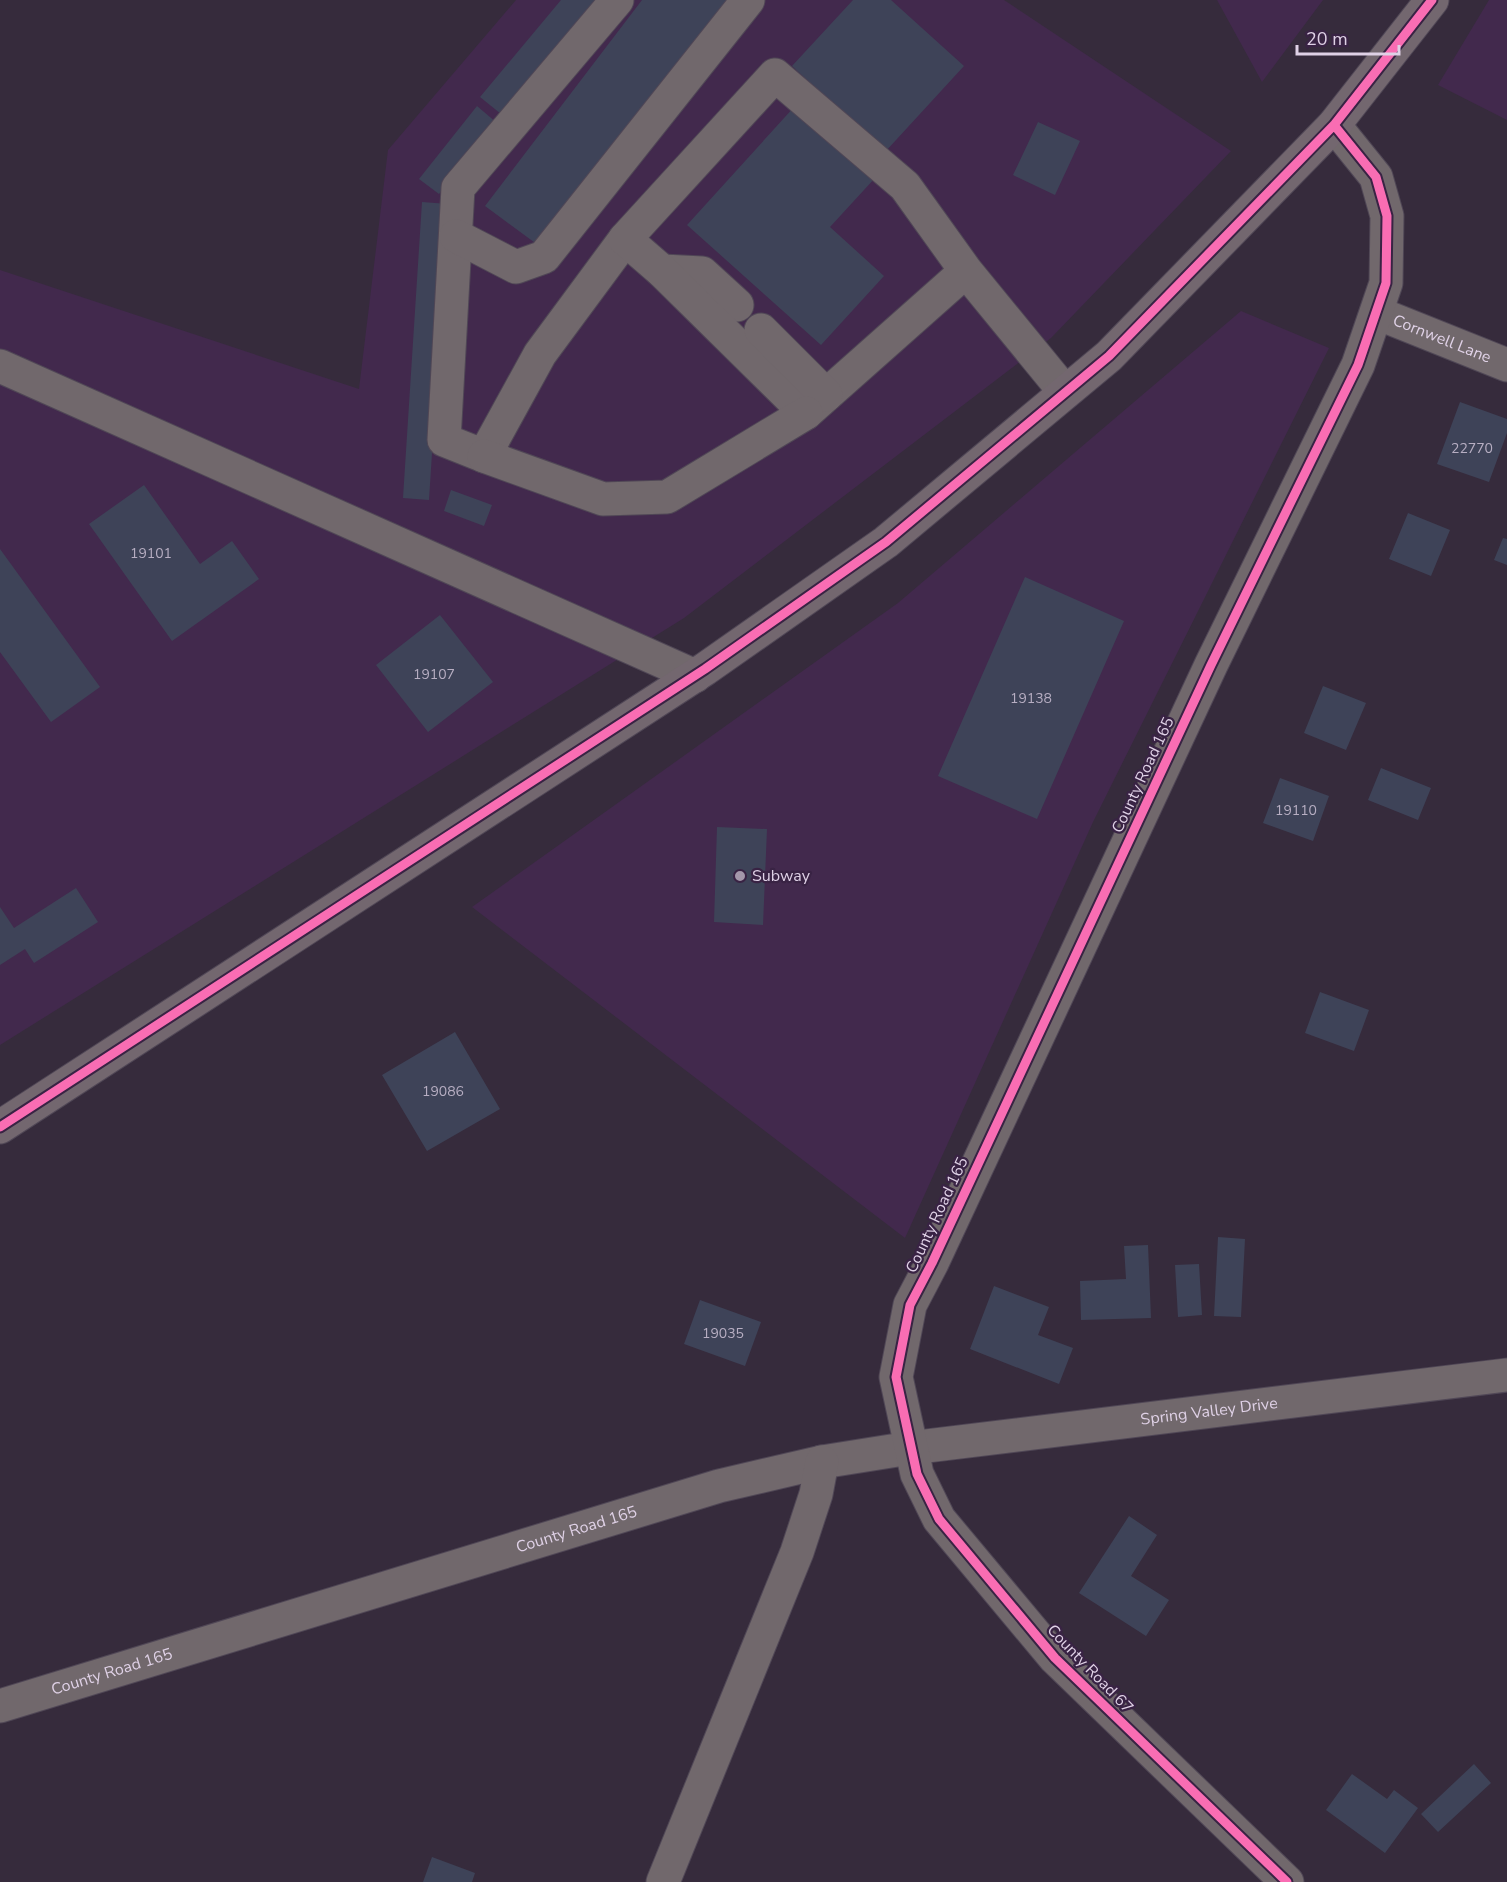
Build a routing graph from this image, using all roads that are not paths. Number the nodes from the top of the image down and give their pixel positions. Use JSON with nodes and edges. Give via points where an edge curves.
{"nodes":[{"id":1,"x":617,"y":0,"type":"edge"},
{"id":2,"x":748,"y":0,"type":"edge"},
{"id":3,"x":1432,"y":0,"type":"edge"},
{"id":4,"x":1334,"y":125,"type":"junction"},
{"id":5,"x":456,"y":236,"type":"junction"},
{"id":6,"x":625,"y":239,"type":"junction"},
{"id":7,"x":662,"y":271,"type":"junction"},
{"id":8,"x":966,"y":271,"type":"junction"},
{"id":9,"x":736,"y":305,"type":"dead end"},
{"id":10,"x":1377,"y":313,"type":"junction"},
{"id":11,"x":761,"y":330,"type":"dead end"},
{"id":12,"x":1507,"y":365,"type":"edge"},
{"id":13,"x":0,"y":366,"type":"edge"},
{"id":14,"x":1065,"y":392,"type":"junction"},
{"id":15,"x":816,"y":404,"type":"junction"},
{"id":16,"x":484,"y":456,"type":"junction"},
{"id":17,"x":695,"y":675,"type":"junction"},
{"id":18,"x":0,"y":1127,"type":"edge"},
{"id":19,"x":1507,"y":1375,"type":"edge"},
{"id":20,"x":910,"y":1448,"type":"junction"},
{"id":21,"x":822,"y":1462,"type":"junction"},
{"id":22,"x":0,"y":1706,"type":"edge"},
{"id":23,"x":663,"y":1882,"type":"edge"},
{"id":24,"x":1287,"y":1882,"type":"edge"}],
"edges":[{"from":1,"to":5,"type":"street","via":[[458,188]]},
{"from":2,"to":5,"type":"street","via":[[544,257],[516,267]]},
{"from":3,"to":4,"type":"main road"},
{"from":4,"to":10,"type":"street","name":"County Road 165","via":[[1376,177],[1387,216],[1386,283]]},
{"from":4,"to":14,"type":"main road","via":[[1109,356]]},
{"from":5,"to":16,"type":"street","via":[[444,440]]},
{"from":6,"to":7,"type":"street"},
{"from":6,"to":8,"type":"street","via":[[776,75],[905,186]]},
{"from":6,"to":16,"type":"street","via":[[540,354]]},
{"from":7,"to":9,"type":"street","via":[[702,273]]},
{"from":7,"to":15,"type":"street"},
{"from":8,"to":14,"type":"street"},
{"from":8,"to":15,"type":"street"},
{"from":10,"to":12,"type":"street","name":"Cornwell Lane"},
{"from":10,"to":20,"type":"street","name":"County Road 165","via":[[1358,365],[1211,665],[910,1305],[896,1377]]},
{"from":11,"to":15,"type":"street"},
{"from":13,"to":17,"type":"street"},
{"from":14,"to":17,"type":"main road","via":[[886,542]]},
{"from":15,"to":16,"type":"street","via":[[667,497],[603,499]]},
{"from":17,"to":18,"type":"main road"},
{"from":19,"to":20,"type":"street","name":"Spring Valley Drive"},
{"from":20,"to":21,"type":"street","name":"County Road 165"},
{"from":20,"to":24,"type":"street","name":"County Road 67","via":[[917,1474],[939,1519],[1055,1658]]},
{"from":21,"to":22,"type":"street","name":"County Road 165","via":[[719,1486]]},
{"from":21,"to":23,"type":"street","via":[[797,1552]]}]}
